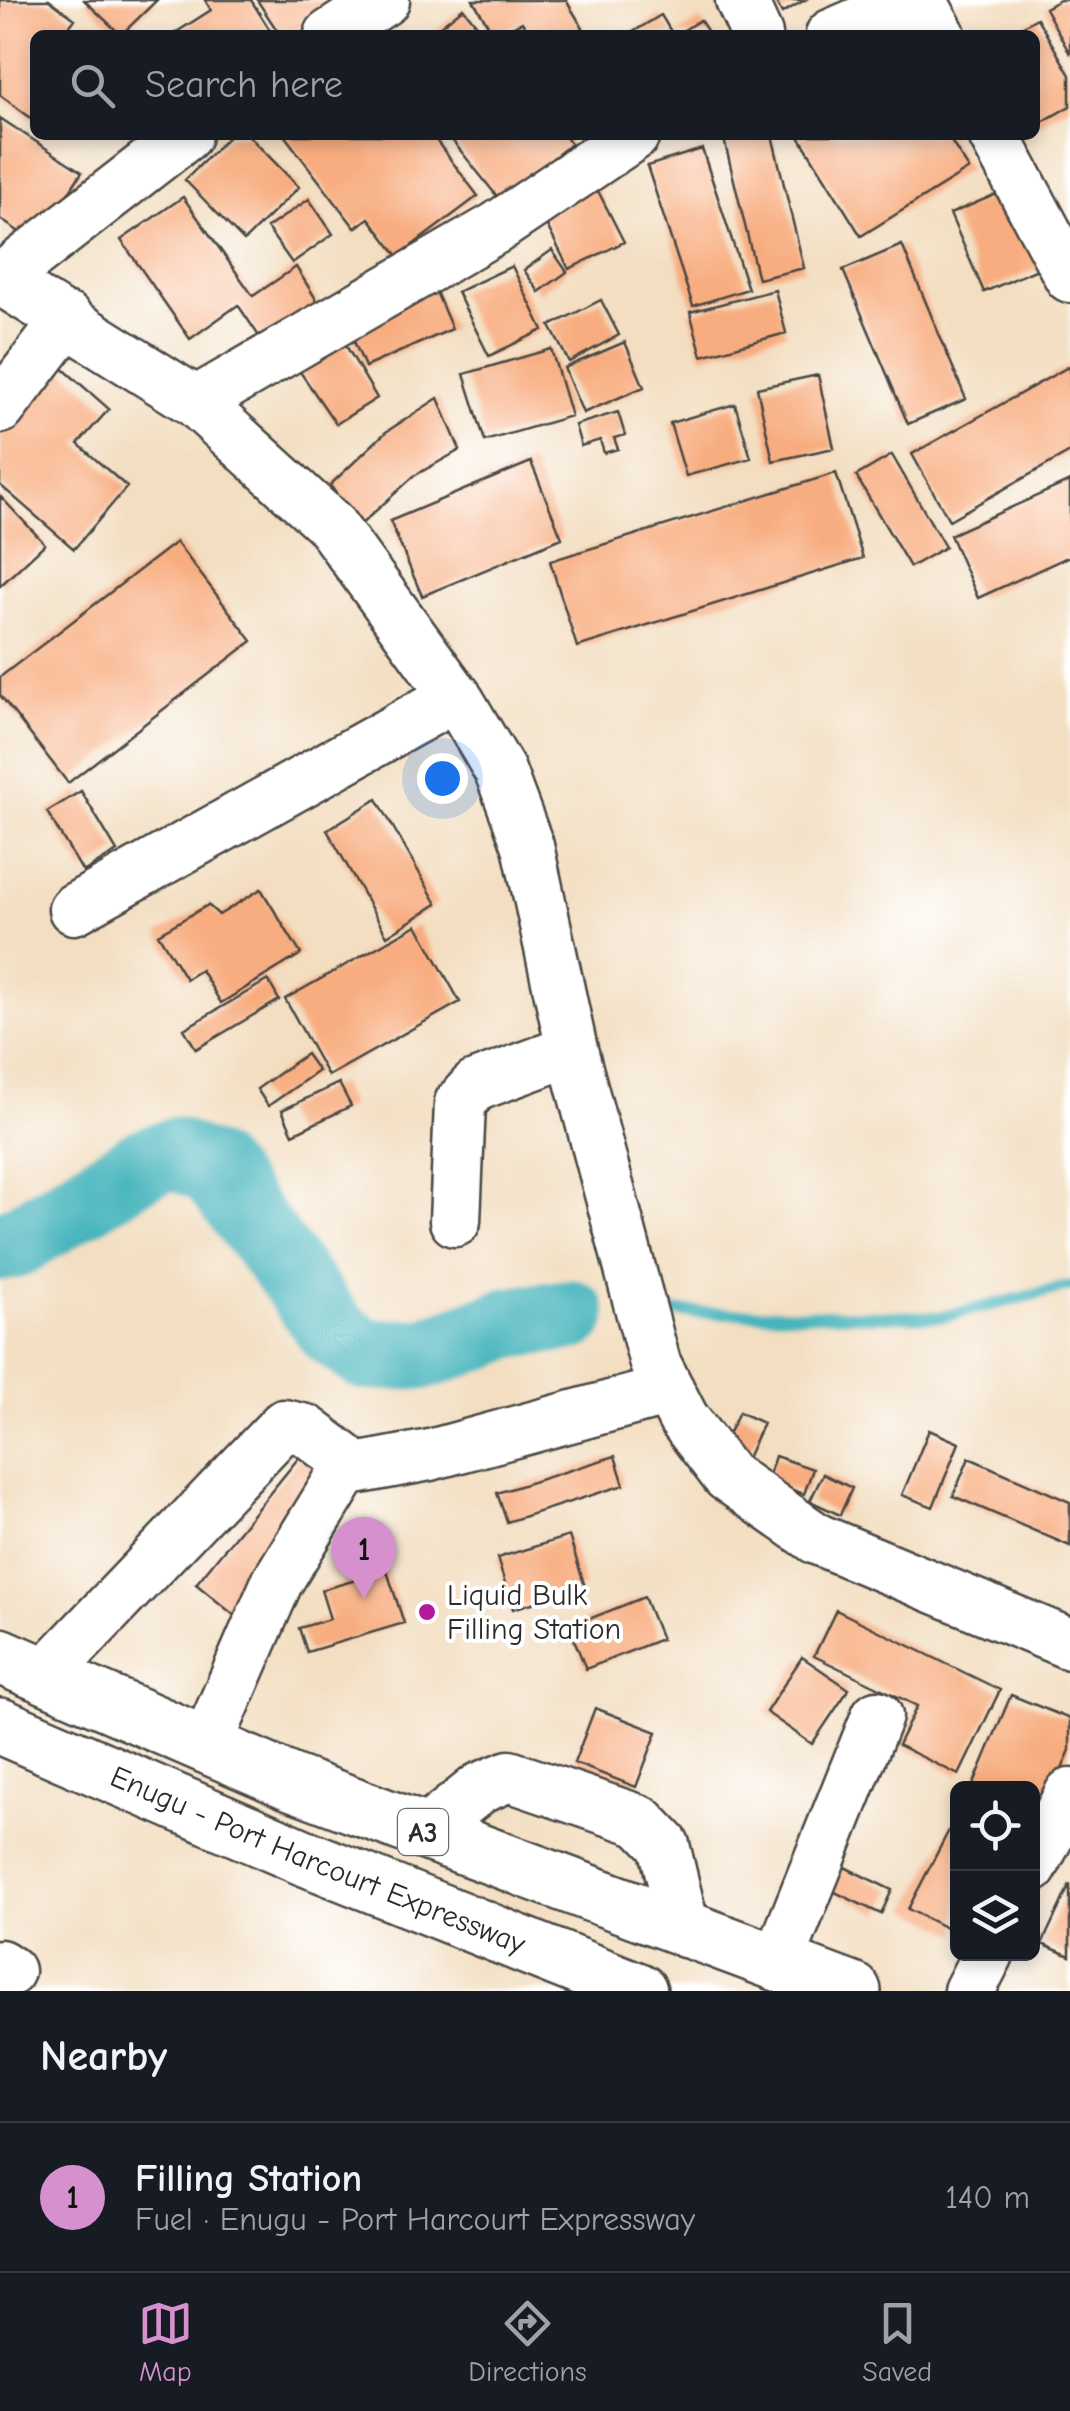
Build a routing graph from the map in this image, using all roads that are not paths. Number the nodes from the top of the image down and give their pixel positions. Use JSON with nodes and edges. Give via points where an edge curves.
{"nodes":[{"id":1,"x":384,"y":0,"type":"edge"},
{"id":2,"x":741,"y":0,"type":"edge"},
{"id":3,"x":911,"y":0,"type":"edge"},
{"id":4,"x":921,"y":0,"type":"edge"},
{"id":5,"x":338,"y":30,"type":"edge"},
{"id":6,"x":755,"y":30,"type":"edge"},
{"id":7,"x":842,"y":30,"type":"edge"},
{"id":8,"x":937,"y":30,"type":"edge"},
{"id":9,"x":180,"y":140,"type":"edge"},
{"id":10,"x":627,"y":140,"type":"edge"},
{"id":11,"x":997,"y":140,"type":"edge"},
{"id":12,"x":1070,"y":277,"type":"edge"},
{"id":13,"x":0,"y":279,"type":"edge"},
{"id":14,"x":68,"y":319,"type":"junction"},
{"id":15,"x":196,"y":402,"type":"junction"},
{"id":16,"x":0,"y":408,"type":"edge"},
{"id":17,"x":456,"y":696,"type":"junction"},
{"id":18,"x":74,"y":910,"type":"dead end"},
{"id":19,"x":572,"y":1050,"type":"junction"},
{"id":20,"x":456,"y":1221,"type":"dead end"},
{"id":21,"x":662,"y":1377,"type":"junction"},
{"id":22,"x":345,"y":1472,"type":"junction"},
{"id":23,"x":1070,"y":1644,"type":"edge"},
{"id":24,"x":22,"y":1666,"type":"edge"},
{"id":25,"x":877,"y":1716,"type":"dead end"},
{"id":26,"x":0,"y":1726,"type":"edge"},
{"id":27,"x":206,"y":1746,"type":"junction"},
{"id":28,"x":1070,"y":1794,"type":"edge"},
{"id":29,"x":424,"y":1833,"type":"junction"},
{"id":30,"x":1040,"y":1852,"type":"edge"},
{"id":31,"x":685,"y":1932,"type":"junction"},
{"id":32,"x":984,"y":1961,"type":"edge"},
{"id":33,"x":777,"y":1965,"type":"junction"},
{"id":34,"x":640,"y":1991,"type":"edge"},
{"id":35,"x":854,"y":1991,"type":"edge"},
{"id":36,"x":969,"y":1991,"type":"edge"}],
"edges":[{"from":1,"to":5,"type":"street"},
{"from":2,"to":6,"type":"street"},
{"from":3,"to":7,"type":"street"},
{"from":4,"to":8,"type":"street"},
{"from":9,"to":13,"type":"street"},
{"from":10,"to":15,"type":"street","via":[[496,228]]},
{"from":11,"to":12,"type":"street"},
{"from":13,"to":14,"type":"street"},
{"from":14,"to":15,"type":"street"},
{"from":14,"to":16,"type":"street"},
{"from":15,"to":17,"type":"street","via":[[330,524]]},
{"from":17,"to":18,"type":"street"},
{"from":17,"to":19,"type":"street","via":[[500,771],[528,846]]},
{"from":19,"to":20,"type":"street","via":[[475,1086],[460,1103]]},
{"from":19,"to":21,"type":"street"},
{"from":21,"to":22,"type":"street","via":[[430,1455]]},
{"from":21,"to":23,"type":"street","via":[[727,1476],[816,1539]]},
{"from":22,"to":24,"type":"street","via":[[343,1458],[306,1430],[284,1425]]},
{"from":22,"to":27,"type":"street","via":[[278,1582]]},
{"from":24,"to":27,"type":"highway","name":"Enugu - Port Harcourt Expressway","number":"A3"},
{"from":25,"to":33,"type":"street"},
{"from":26,"to":34,"type":"highway","name":"Enugu - Port Harcourt Expressway","number":"A3","via":[[320,1864]]},
{"from":27,"to":29,"type":"highway","name":"Enugu - Port Harcourt Expressway","number":"A3"},
{"from":28,"to":30,"type":"street"},
{"from":29,"to":31,"type":"highway","name":"Enugu - Port Harcourt Expressway","number":"A3"},
{"from":29,"to":31,"type":"street","via":[[480,1788],[509,1776],[641,1821],[664,1845]]},
{"from":31,"to":33,"type":"highway","name":"Enugu - Port Harcourt Expressway","number":"A3"},
{"from":32,"to":36,"type":"street"},
{"from":33,"to":35,"type":"highway","name":"Enugu - Port Harcourt Expressway","number":"A3"}]}
